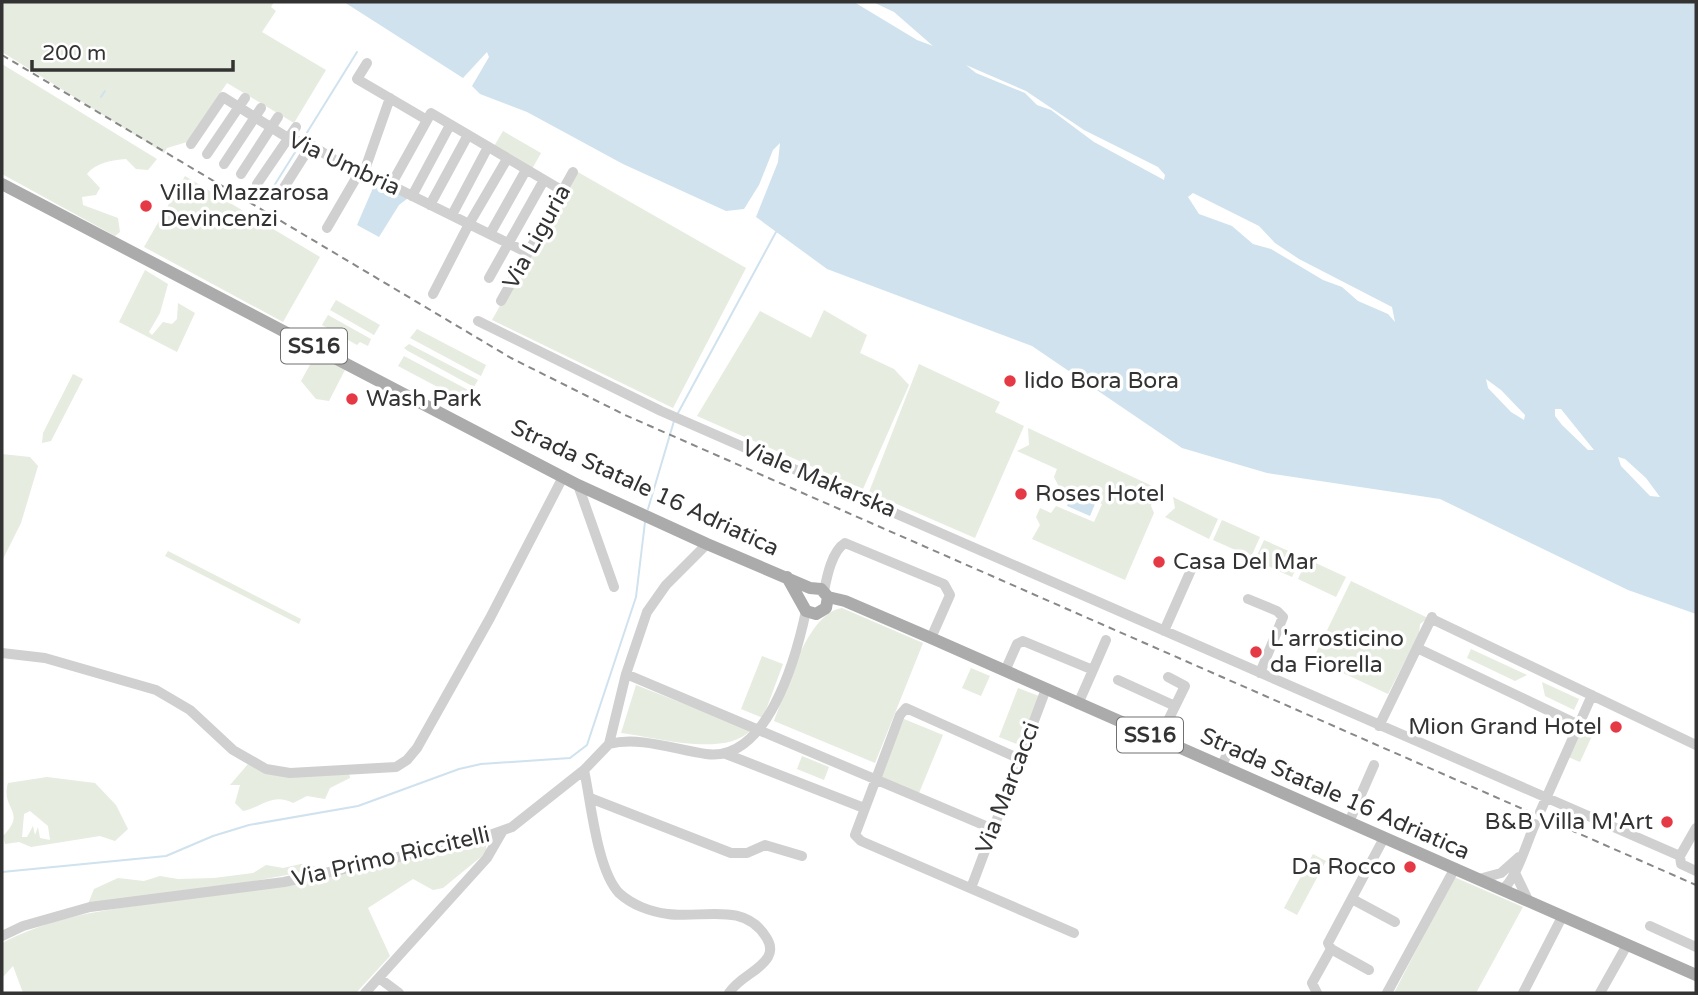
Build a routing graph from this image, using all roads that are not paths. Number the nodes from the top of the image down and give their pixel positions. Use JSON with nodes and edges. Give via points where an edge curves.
{"nodes":[{"id":1,"x":367,"y":63,"type":"dead end"},
{"id":2,"x":245,"y":98,"type":"dead end"},
{"id":3,"x":390,"y":98,"type":"junction"},
{"id":4,"x":261,"y":107,"type":"dead end"},
{"id":5,"x":239,"y":108,"type":"junction"},
{"id":6,"x":278,"y":117,"type":"dead end"},
{"id":7,"x":254,"y":118,"type":"junction"},
{"id":8,"x":427,"y":120,"type":"junction"},
{"id":9,"x":450,"y":125,"type":"junction"},
{"id":10,"x":296,"y":127,"type":"dead end"},
{"id":11,"x":271,"y":128,"type":"junction"},
{"id":12,"x":468,"y":135,"type":"junction"},
{"id":13,"x":288,"y":138,"type":"junction"},
{"id":14,"x":191,"y":144,"type":"dead end"},
{"id":15,"x":311,"y":145,"type":"junction"},
{"id":16,"x":488,"y":148,"type":"junction"},
{"id":17,"x":207,"y":154,"type":"dead end"},
{"id":18,"x":507,"y":159,"type":"junction"},
{"id":19,"x":224,"y":164,"type":"dead end"},
{"id":20,"x":526,"y":170,"type":"junction"},
{"id":21,"x":573,"y":172,"type":"dead end"},
{"id":22,"x":362,"y":173,"type":"junction"},
{"id":23,"x":241,"y":174,"type":"dead end"},
{"id":24,"x":544,"y":180,"type":"junction"},
{"id":25,"x":2,"y":184,"type":"edge"},
{"id":26,"x":257,"y":184,"type":"dead end"},
{"id":27,"x":391,"y":186,"type":"junction"},
{"id":28,"x":563,"y":191,"type":"junction"},
{"id":29,"x":412,"y":195,"type":"junction"},
{"id":30,"x":278,"y":197,"type":"dead end"},
{"id":31,"x":430,"y":205,"type":"junction"},
{"id":32,"x":452,"y":215,"type":"junction"},
{"id":33,"x":470,"y":224,"type":"junction"},
{"id":34,"x":327,"y":228,"type":"dead end"},
{"id":35,"x":490,"y":234,"type":"junction"},
{"id":36,"x":508,"y":243,"type":"junction"},
{"id":37,"x":528,"y":253,"type":"junction"},
{"id":38,"x":489,"y":278,"type":"dead end"},
{"id":39,"x":433,"y":293,"type":"dead end"},
{"id":40,"x":501,"y":301,"type":"dead end"},
{"id":41,"x":478,"y":321,"type":"dead end"},
{"id":42,"x":563,"y":477,"type":"junction"},
{"id":43,"x":578,"y":485,"type":"junction"},
{"id":44,"x":707,"y":544,"type":"junction"},
{"id":45,"x":1191,"y":570,"type":"dead end"},
{"id":46,"x":787,"y":577,"type":"junction"},
{"id":47,"x":614,"y":587,"type":"dead end"},
{"id":48,"x":822,"y":593,"type":"junction"},
{"id":49,"x":801,"y":598,"type":"junction"},
{"id":50,"x":1248,"y":599,"type":"dead end"},
{"id":51,"x":811,"y":613,"type":"junction"},
{"id":52,"x":1164,"y":631,"type":"junction"},
{"id":53,"x":931,"y":638,"type":"junction"},
{"id":54,"x":1106,"y":640,"type":"dead end"},
{"id":55,"x":1417,"y":648,"type":"junction"},
{"id":56,"x":2,"y":653,"type":"edge"},
{"id":57,"x":1093,"y":670,"type":"junction"},
{"id":58,"x":1005,"y":671,"type":"junction"},
{"id":59,"x":1260,"y":673,"type":"junction"},
{"id":60,"x":626,"y":674,"type":"junction"},
{"id":61,"x":1168,"y":677,"type":"dead end"},
{"id":62,"x":1118,"y":680,"type":"dead end"},
{"id":63,"x":1046,"y":689,"type":"junction"},
{"id":64,"x":1592,"y":695,"type":"junction"},
{"id":65,"x":1078,"y":704,"type":"junction"},
{"id":66,"x":1175,"y":706,"type":"junction"},
{"id":67,"x":1579,"y":725,"type":"junction"},
{"id":68,"x":1379,"y":726,"type":"junction"},
{"id":69,"x":761,"y":730,"type":"junction"},
{"id":70,"x":609,"y":744,"type":"junction"},
{"id":71,"x":1166,"y":745,"type":"junction"},
{"id":72,"x":1696,"y":745,"type":"edge"},
{"id":73,"x":1228,"y":752,"type":"dead end"},
{"id":74,"x":725,"y":754,"type":"junction"},
{"id":75,"x":1020,"y":759,"type":"junction"},
{"id":76,"x":1374,"y":765,"type":"dead end"},
{"id":77,"x":1221,"y":767,"type":"junction"},
{"id":78,"x":584,"y":770,"type":"junction"},
{"id":79,"x":875,"y":778,"type":"junction"},
{"id":80,"x":590,"y":798,"type":"junction"},
{"id":81,"x":1546,"y":799,"type":"junction"},
{"id":82,"x":864,"y":808,"type":"junction"},
{"id":83,"x":1540,"y":812,"type":"dead end"},
{"id":84,"x":1349,"y":822,"type":"junction"},
{"id":85,"x":1535,"y":824,"type":"dead end"},
{"id":86,"x":1696,"y":828,"type":"edge"},
{"id":87,"x":993,"y":829,"type":"junction"},
{"id":88,"x":502,"y":832,"type":"junction"},
{"id":89,"x":1384,"y":838,"type":"junction"},
{"id":90,"x":802,"y":856,"type":"dead end"},
{"id":91,"x":1680,"y":856,"type":"junction"},
{"id":92,"x":1455,"y":868,"type":"junction"},
{"id":93,"x":1696,"y":871,"type":"edge"},
{"id":94,"x":1511,"y":873,"type":"junction"},
{"id":95,"x":1476,"y":879,"type":"junction"},
{"id":96,"x":971,"y":888,"type":"junction"},
{"id":97,"x":1501,"y":890,"type":"junction"},
{"id":98,"x":1352,"y":899,"type":"junction"},
{"id":99,"x":1529,"y":902,"type":"junction"},
{"id":100,"x":1562,"y":917,"type":"junction"},
{"id":101,"x":1395,"y":922,"type":"dead end"},
{"id":102,"x":1650,"y":926,"type":"dead end"},
{"id":103,"x":1074,"y":933,"type":"dead end"},
{"id":104,"x":2,"y":936,"type":"edge"},
{"id":105,"x":1627,"y":944,"type":"junction"},
{"id":106,"x":1696,"y":947,"type":"edge"},
{"id":107,"x":1330,"y":948,"type":"junction"},
{"id":108,"x":1369,"y":970,"type":"dead end"},
{"id":109,"x":1696,"y":975,"type":"edge"},
{"id":110,"x":379,"y":978,"type":"junction"},
{"id":111,"x":365,"y":993,"type":"edge"},
{"id":112,"x":399,"y":993,"type":"edge"},
{"id":113,"x":730,"y":993,"type":"edge"},
{"id":114,"x":1317,"y":993,"type":"edge"},
{"id":115,"x":1387,"y":993,"type":"edge"},
{"id":116,"x":1523,"y":993,"type":"edge"},
{"id":117,"x":1600,"y":993,"type":"edge"}],
"edges":[{"from":1,"to":3,"type":"street","via":[[357,79]]},
{"from":2,"to":5,"type":"street"},
{"from":3,"to":8,"type":"street"},
{"from":3,"to":22,"type":"street"},
{"from":4,"to":7,"type":"street"},
{"from":5,"to":7,"type":"street","name":"Via Umbria"},
{"from":5,"to":14,"type":"street","name":"Via Umbria","via":[[223,97]]},
{"from":5,"to":17,"type":"street"},
{"from":6,"to":11,"type":"street"},
{"from":7,"to":11,"type":"street","name":"Via Umbria"},
{"from":7,"to":19,"type":"street"},
{"from":8,"to":9,"type":"street","via":[[431,113]]},
{"from":8,"to":27,"type":"street"},
{"from":9,"to":12,"type":"street"},
{"from":9,"to":29,"type":"street"},
{"from":10,"to":13,"type":"street"},
{"from":11,"to":13,"type":"street","name":"Via Umbria"},
{"from":11,"to":23,"type":"street"},
{"from":12,"to":16,"type":"street"},
{"from":12,"to":31,"type":"street"},
{"from":13,"to":15,"type":"street","name":"Via Umbria"},
{"from":13,"to":26,"type":"street"},
{"from":15,"to":22,"type":"street","name":"Via Umbria"},
{"from":15,"to":30,"type":"street"},
{"from":16,"to":18,"type":"street"},
{"from":16,"to":32,"type":"street"},
{"from":18,"to":20,"type":"street"},
{"from":18,"to":33,"type":"street"},
{"from":20,"to":24,"type":"street"},
{"from":20,"to":35,"type":"street"},
{"from":21,"to":28,"type":"street","name":"Via Liguria"},
{"from":22,"to":27,"type":"street","name":"Via Umbria"},
{"from":22,"to":34,"type":"street"},
{"from":24,"to":28,"type":"street"},
{"from":24,"to":36,"type":"street"},
{"from":25,"to":42,"type":"main road","name":"Strada Statale 16 Adriatica","number":"SS16"},
{"from":27,"to":29,"type":"street","name":"Via Umbria"},
{"from":28,"to":37,"type":"street","name":"Via Liguria"},
{"from":29,"to":31,"type":"street","name":"Via Umbria"},
{"from":31,"to":32,"type":"street","name":"Via Umbria"},
{"from":32,"to":33,"type":"street","name":"Via Umbria"},
{"from":33,"to":35,"type":"street","name":"Via Umbria"},
{"from":33,"to":39,"type":"street"},
{"from":35,"to":36,"type":"street","name":"Via Umbria"},
{"from":36,"to":37,"type":"street","name":"Via Umbria"},
{"from":36,"to":38,"type":"street"},
{"from":37,"to":40,"type":"street","name":"Via Liguria"},
{"from":41,"to":52,"type":"street","name":"Viale Makarska","via":[[661,411]]},
{"from":42,"to":43,"type":"main road","name":"Strada Statale 16 Adriatica","number":"SS16"},
{"from":42,"to":56,"type":"street","via":[[417,748],[396,767],[293,773],[266,769],[237,753],[190,709],[156,690],[45,658]]},
{"from":43,"to":44,"type":"main road","name":"Strada Statale 16 Adriatica","number":"SS16"},
{"from":43,"to":47,"type":"street"},
{"from":44,"to":46,"type":"main road","name":"Strada Statale 16 Adriatica","number":"SS16"},
{"from":44,"to":60,"type":"street","via":[[649,607]]},
{"from":45,"to":52,"type":"street"},
{"from":46,"to":48,"type":"main road","name":"Strada Statale 16 Adriatica","number":"SS16"},
{"from":46,"to":49,"type":"main road","name":"Strada Statale 16 Adriatica"},
{"from":48,"to":49,"type":"main road"},
{"from":48,"to":51,"type":"main road"},
{"from":48,"to":53,"type":"main road","name":"Strada Statale 16 Adriatica","number":"SS16"},
{"from":48,"to":53,"type":"street","via":[[839,547],[848,543],[946,585],[950,595]]},
{"from":49,"to":51,"type":"main road","name":"Strada Statale 16 Adriatica"},
{"from":50,"to":59,"type":"street","via":[[1283,617]]},
{"from":51,"to":69,"type":"street"},
{"from":52,"to":59,"type":"street","name":"Viale Makarska"},
{"from":53,"to":58,"type":"main road","name":"Strada Statale 16 Adriatica","number":"SS16"},
{"from":54,"to":57,"type":"street"},
{"from":55,"to":64,"type":"street","via":[[1432,618]]},
{"from":55,"to":67,"type":"street"},
{"from":55,"to":68,"type":"street"},
{"from":57,"to":58,"type":"street","via":[[1023,640]]},
{"from":57,"to":65,"type":"street"},
{"from":58,"to":63,"type":"main road","name":"Strada Statale 16 Adriatica","number":"SS16"},
{"from":59,"to":68,"type":"street","name":"Viale Makarska"},
{"from":60,"to":69,"type":"street"},
{"from":60,"to":70,"type":"street"},
{"from":61,"to":66,"type":"street","via":[[1185,685]]},
{"from":62,"to":66,"type":"street"},
{"from":63,"to":65,"type":"main road","name":"Strada Statale 16 Adriatica","number":"SS16"},
{"from":63,"to":75,"type":"street","name":"Via Marcacci"},
{"from":64,"to":67,"type":"street"},
{"from":64,"to":72,"type":"street"},
{"from":65,"to":71,"type":"main road","name":"Strada Statale 16 Adriatica","number":"SS16"},
{"from":66,"to":71,"type":"street"},
{"from":67,"to":81,"type":"street"},
{"from":68,"to":81,"type":"street","name":"Viale Makarska"},
{"from":69,"to":74,"type":"street"},
{"from":69,"to":79,"type":"street"},
{"from":70,"to":74,"type":"street"},
{"from":70,"to":78,"type":"street","name":"Via Primo Riccitelli"},
{"from":71,"to":77,"type":"main road","name":"Strada Statale 16 Adriatica","number":"SS16"},
{"from":73,"to":77,"type":"street"},
{"from":74,"to":82,"type":"street"},
{"from":75,"to":79,"type":"street","via":[[906,708]]},
{"from":75,"to":87,"type":"street","name":"Via Marcacci"},
{"from":76,"to":84,"type":"street"},
{"from":77,"to":84,"type":"main road","name":"Strada Statale 16 Adriatica","number":"SS16"},
{"from":78,"to":80,"type":"street"},
{"from":78,"to":88,"type":"street","name":"Via Primo Riccitelli"},
{"from":79,"to":82,"type":"street"},
{"from":79,"to":87,"type":"street"},
{"from":80,"to":90,"type":"street","via":[[731,853],[747,853],[765,845]]},
{"from":80,"to":113,"type":"street","via":[[608,870],[625,897],[666,914],[739,915],[764,933],[770,945],[768,957]]},
{"from":81,"to":83,"type":"street"},
{"from":81,"to":91,"type":"street","name":"Viale Makarska"},
{"from":82,"to":96,"type":"street","via":[[855,831],[858,840]]},
{"from":84,"to":89,"type":"main road","name":"Strada Statale 16 Adriatica","number":"SS16"},
{"from":85,"to":94,"type":"street"},
{"from":86,"to":91,"type":"street"},
{"from":87,"to":96,"type":"street","name":"Via Marcacci"},
{"from":88,"to":104,"type":"street","name":"Via Primo Riccitelli","via":[[284,882],[90,907]]},
{"from":88,"to":110,"type":"street","via":[[487,858]]},
{"from":89,"to":92,"type":"main road","name":"Strada Statale 16 Adriatica","number":"SS16"},
{"from":89,"to":98,"type":"street"},
{"from":91,"to":93,"type":"street","via":[[1682,865]]},
{"from":92,"to":95,"type":"main road","name":"Strada Statale 16 Adriatica","number":"SS16"},
{"from":92,"to":115,"type":"street"},
{"from":94,"to":95,"type":"street"},
{"from":94,"to":97,"type":"street"},
{"from":94,"to":99,"type":"street"},
{"from":95,"to":97,"type":"main road","name":"Strada Statale 16 Adriatica","number":"SS16"},
{"from":96,"to":103,"type":"street"},
{"from":97,"to":99,"type":"main road","number":"SS16"},
{"from":98,"to":101,"type":"street"},
{"from":98,"to":107,"type":"street"},
{"from":99,"to":100,"type":"main road","number":"SS16"},
{"from":100,"to":105,"type":"main road","number":"SS16"},
{"from":100,"to":116,"type":"street"},
{"from":102,"to":106,"type":"street"},
{"from":105,"to":109,"type":"main road","number":"SS16"},
{"from":105,"to":117,"type":"street"},
{"from":107,"to":108,"type":"street"},
{"from":107,"to":114,"type":"street","via":[[1312,983]]},
{"from":110,"to":111,"type":"street"},
{"from":110,"to":112,"type":"street"}]}
